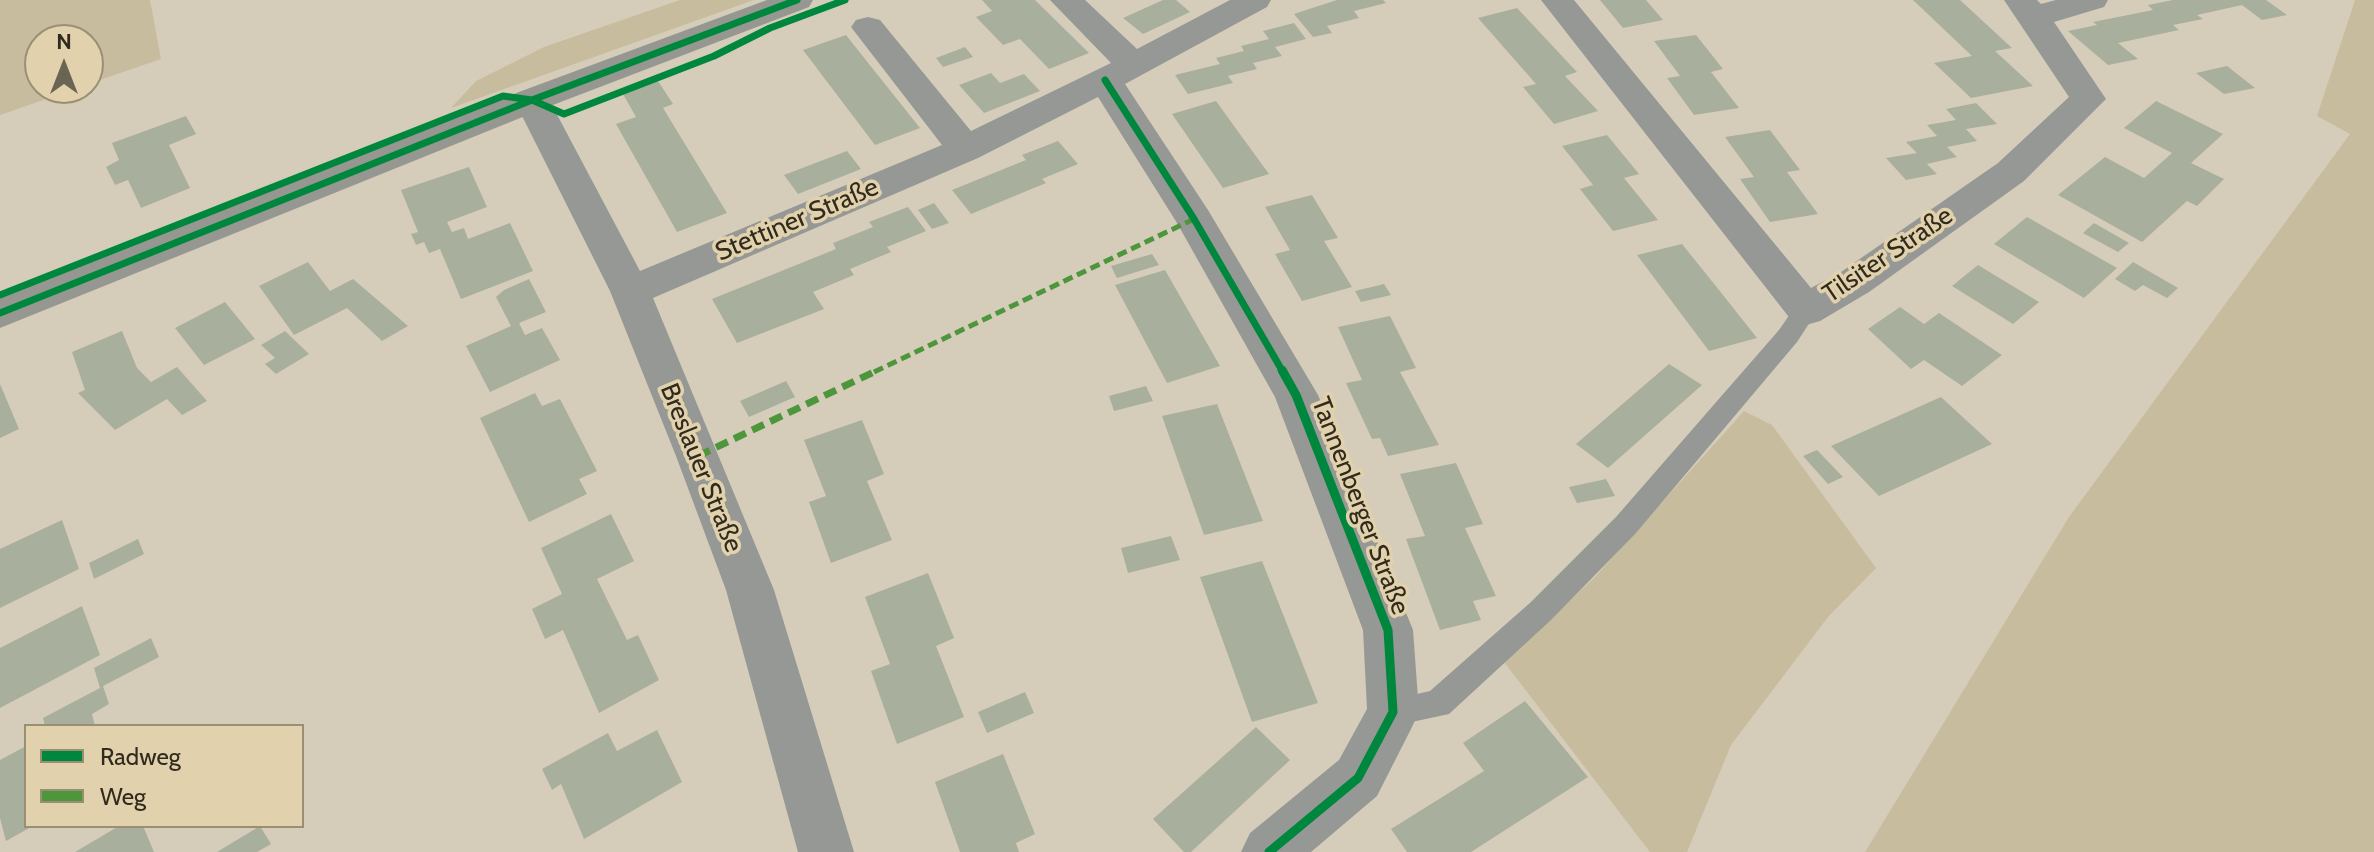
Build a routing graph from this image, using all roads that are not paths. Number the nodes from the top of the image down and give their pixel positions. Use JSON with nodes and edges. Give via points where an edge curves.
{"nodes":[{"id":1,"x":797,"y":0,"type":"edge"},
{"id":2,"x":1066,"y":0,"type":"edge"},
{"id":3,"x":1255,"y":0,"type":"edge"},
{"id":4,"x":1557,"y":0,"type":"edge"},
{"id":5,"x":2092,"y":0,"type":"edge"},
{"id":6,"x":2027,"y":8,"type":"edge"},
{"id":7,"x":868,"y":27,"type":"dead end"},
{"id":8,"x":1119,"y":73,"type":"junction"},
{"id":9,"x":532,"y":100,"type":"junction"},
{"id":10,"x":965,"y":149,"type":"junction"},
{"id":11,"x":630,"y":291,"type":"junction"},
{"id":12,"x":1806,"y":310,"type":"junction"},
{"id":13,"x":0,"y":313,"type":"edge"},
{"id":14,"x":1393,"y":712,"type":"junction"},
{"id":15,"x":826,"y":852,"type":"edge"},
{"id":16,"x":1269,"y":852,"type":"edge"}],
"edges":[{"from":1,"to":9,"type":"main road"},
{"from":2,"to":8,"type":"street"},
{"from":3,"to":8,"type":"street","name":"Stettiner Straße"},
{"from":4,"to":12,"type":"street","name":"Tilsiter Straße"},
{"from":5,"to":6,"type":"street","name":"Tilsiter Straße"},
{"from":6,"to":12,"type":"street","name":"Tilsiter Straße","via":[[2088,99],[2011,172],[1855,282]]},
{"from":7,"to":10,"type":"street"},
{"from":8,"to":10,"type":"street","name":"Stettiner Straße"},
{"from":8,"to":14,"type":"street","name":"Tannenberger Straße","via":[[1194,219],[1296,395],[1388,630]]},
{"from":9,"to":11,"type":"street","name":"Breslauer Straße"},
{"from":9,"to":13,"type":"main road"},
{"from":10,"to":11,"type":"street","name":"Stettiner Straße"},
{"from":11,"to":15,"type":"street","name":"Breslauer Straße","via":[[750,590]]},
{"from":12,"to":14,"type":"lane","via":[[1626,525],[1541,611],[1438,704]]},
{"from":14,"to":16,"type":"street","via":[[1358,778]]}]}
